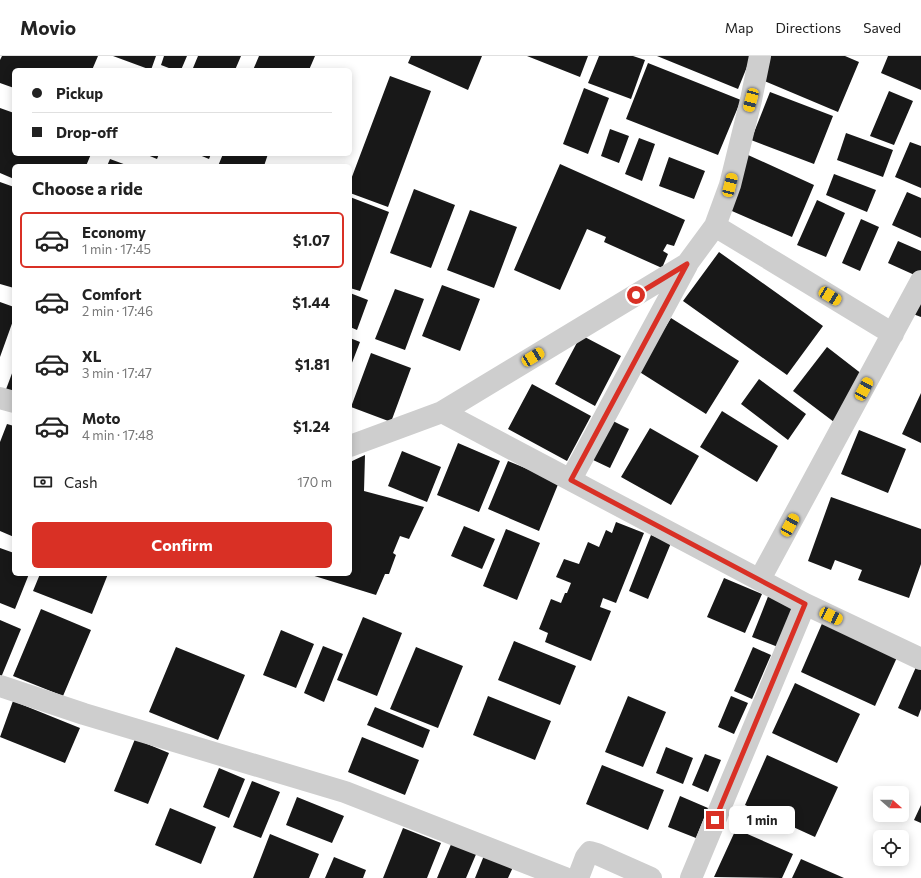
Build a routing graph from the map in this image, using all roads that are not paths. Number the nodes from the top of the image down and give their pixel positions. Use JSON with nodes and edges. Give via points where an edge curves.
{"nodes":[{"id":1,"x":760,"y":56,"type":"edge"},
{"id":2,"x":715,"y":226,"type":"junction"},
{"id":3,"x":687,"y":264,"type":"junction"},
{"id":4,"x":921,"y":281,"type":"edge"},
{"id":5,"x":893,"y":334,"type":"junction"},
{"id":6,"x":0,"y":398,"type":"edge"},
{"id":7,"x":12,"y":401,"type":"edge"},
{"id":8,"x":442,"y":412,"type":"junction"},
{"id":9,"x":352,"y":445,"type":"edge"},
{"id":10,"x":571,"y":480,"type":"junction"},
{"id":11,"x":760,"y":579,"type":"junction"},
{"id":12,"x":805,"y":604,"type":"junction"},
{"id":13,"x":921,"y":659,"type":"edge"},
{"id":14,"x":0,"y":686,"type":"edge"},
{"id":15,"x":566,"y":878,"type":"edge"},
{"id":16,"x":578,"y":878,"type":"edge"},
{"id":17,"x":651,"y":878,"type":"edge"},
{"id":18,"x":691,"y":878,"type":"edge"}],
"edges":[{"from":1,"to":2,"type":"street","via":[[730,185]]},
{"from":2,"to":3,"type":"street"},
{"from":2,"to":5,"type":"street"},
{"from":3,"to":8,"type":"street"},
{"from":3,"to":10,"type":"street"},
{"from":4,"to":5,"type":"street"},
{"from":5,"to":11,"type":"street"},
{"from":6,"to":7,"type":"street"},
{"from":8,"to":9,"type":"street"},
{"from":8,"to":10,"type":"street"},
{"from":10,"to":11,"type":"street"},
{"from":11,"to":12,"type":"street"},
{"from":12,"to":13,"type":"street"},
{"from":12,"to":18,"type":"street"},
{"from":14,"to":15,"type":"street","via":[[84,714],[344,792]]},
{"from":16,"to":17,"type":"street","via":[[590,852]]}]}
